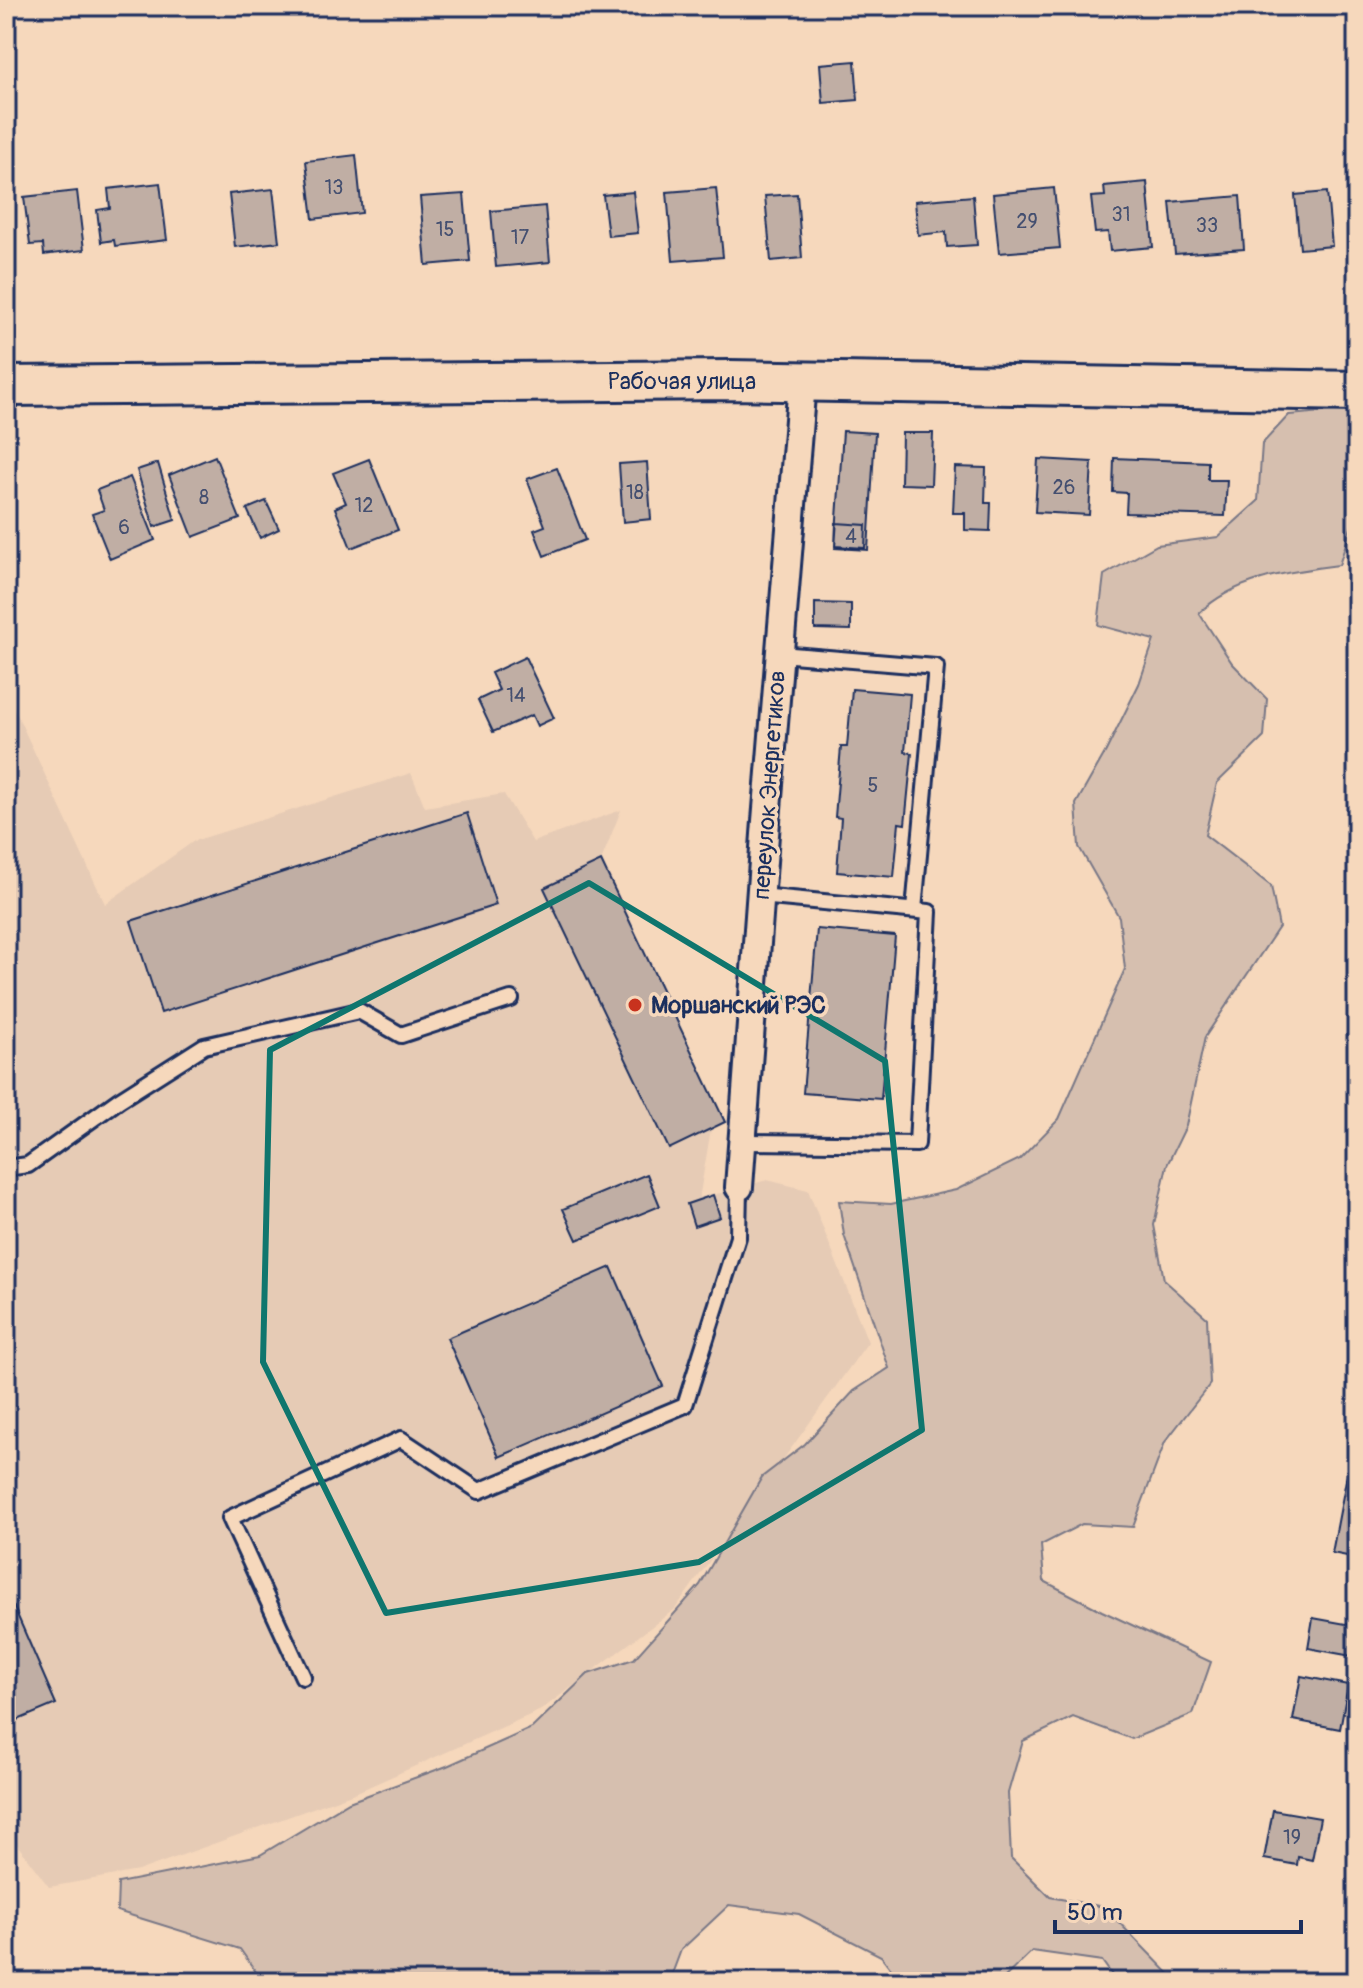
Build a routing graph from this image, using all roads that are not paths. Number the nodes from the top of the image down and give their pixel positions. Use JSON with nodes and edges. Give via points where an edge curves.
{"nodes":[{"id":1,"x":802,"y":383,"type":"junction"},
{"id":2,"x":6,"y":386,"type":"edge"},
{"id":3,"x":1357,"y":391,"type":"edge"},
{"id":4,"x":780,"y":654,"type":"junction"},
{"id":5,"x":760,"y":896,"type":"junction"},
{"id":6,"x":914,"y":910,"type":"junction"},
{"id":7,"x":511,"y":999,"type":"dead end"},
{"id":8,"x":743,"y":1142,"type":"junction"},
{"id":9,"x":6,"y":1168,"type":"edge"},
{"id":10,"x":739,"y":1187,"type":"joint"},
{"id":11,"x":303,"y":1677,"type":"dead end"}],
"edges":[{"from":1,"to":2,"type":"street","name":"Рабочая улица"},
{"from":1,"to":3,"type":"street","name":"Рабочая улица"},
{"from":1,"to":4,"type":"street","name":"переулок Энергетиков"},
{"from":4,"to":5,"type":"street","name":"переулок Энергетиков"},
{"from":4,"to":6,"type":"lane","via":[[936,667]]},
{"from":5,"to":6,"type":"lane"},
{"from":5,"to":8,"type":"street","name":"переулок Энергетиков"},
{"from":6,"to":8,"type":"lane","via":[[929,912],[917,1144]]},
{"from":7,"to":9,"type":"lane","via":[[401,1035],[359,1011],[204,1046],[28,1165]]},
{"from":8,"to":10,"type":"street","name":"переулок Энергетиков"},
{"from":10,"to":11,"type":"lane","via":[[738,1237],[685,1405],[479,1491],[401,1439],[230,1518]]}]}
